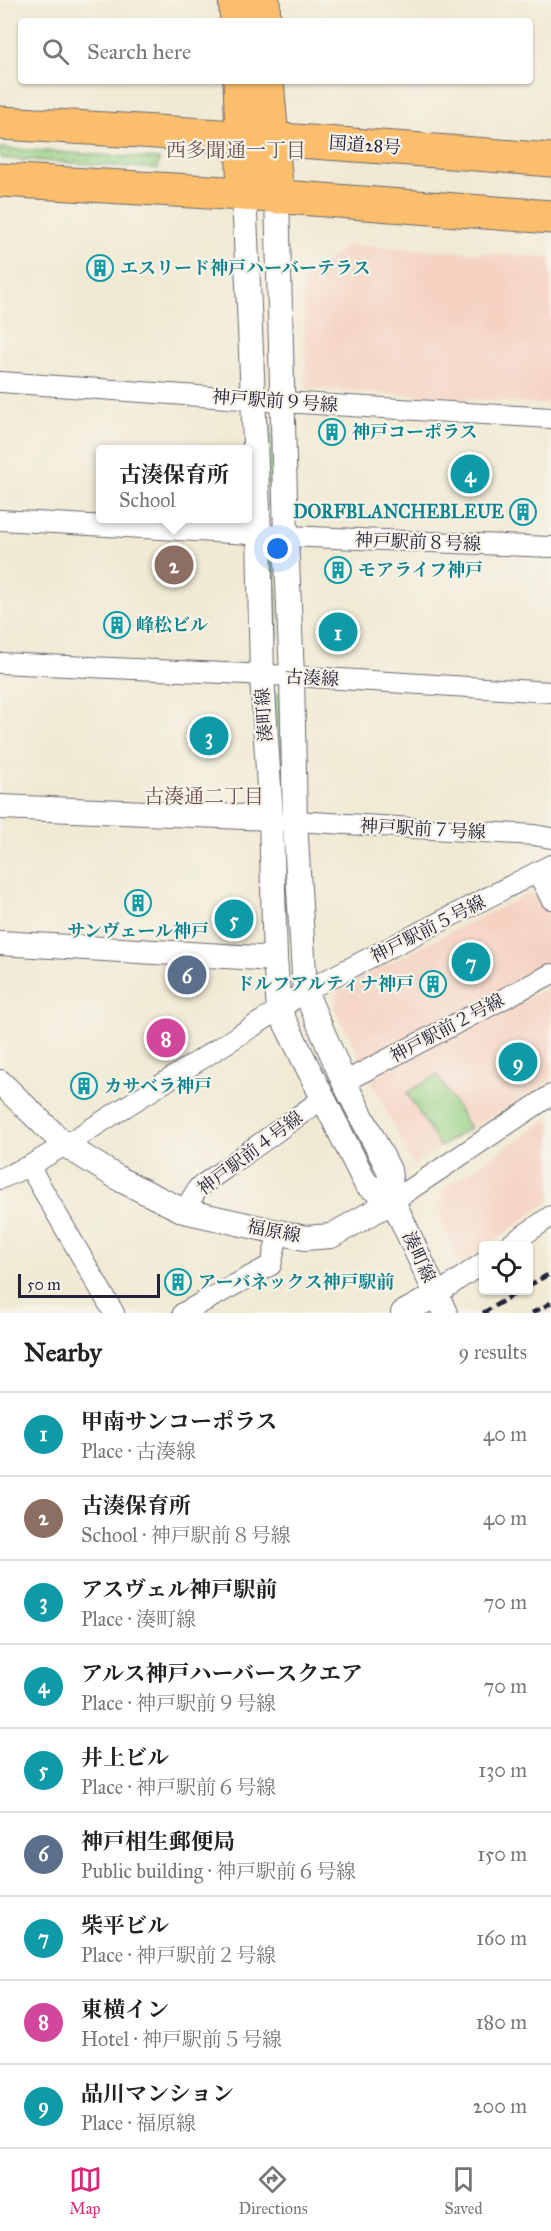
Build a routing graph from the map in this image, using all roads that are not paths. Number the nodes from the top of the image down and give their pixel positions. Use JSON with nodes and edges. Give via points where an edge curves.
{"nodes":[{"id":1,"x":236,"y":0,"type":"edge"},
{"id":2,"x":263,"y":0,"type":"edge"},
{"id":3,"x":237,"y":18,"type":"edge"},
{"id":4,"x":264,"y":18,"type":"edge"},
{"id":5,"x":241,"y":84,"type":"edge"},
{"id":6,"x":266,"y":84,"type":"edge"},
{"id":7,"x":0,"y":123,"type":"edge"},
{"id":8,"x":256,"y":138,"type":"junction"},
{"id":9,"x":551,"y":160,"type":"edge"},
{"id":10,"x":0,"y":180,"type":"edge"},
{"id":11,"x":244,"y":194,"type":"junction"},
{"id":12,"x":277,"y":197,"type":"junction"},
{"id":13,"x":551,"y":217,"type":"edge"},
{"id":14,"x":0,"y":382,"type":"edge"},
{"id":15,"x":255,"y":400,"type":"junction"},
{"id":16,"x":283,"y":402,"type":"junction"},
{"id":17,"x":551,"y":418,"type":"edge"},
{"id":18,"x":0,"y":520,"type":"edge"},
{"id":19,"x":260,"y":533,"type":"junction"},
{"id":20,"x":286,"y":536,"type":"junction"},
{"id":21,"x":551,"y":547,"type":"edge"},
{"id":22,"x":0,"y":663,"type":"edge"},
{"id":23,"x":262,"y":675,"type":"junction"},
{"id":24,"x":292,"y":676,"type":"junction"},
{"id":25,"x":551,"y":692,"type":"edge"},
{"id":26,"x":0,"y":807,"type":"edge"},
{"id":27,"x":271,"y":818,"type":"junction"},
{"id":28,"x":295,"y":821,"type":"junction"},
{"id":29,"x":551,"y":838,"type":"edge"},
{"id":30,"x":544,"y":869,"type":"edge"},
{"id":31,"x":551,"y":899,"type":"edge"},
{"id":32,"x":0,"y":942,"type":"edge"},
{"id":33,"x":275,"y":959,"type":"junction"},
{"id":34,"x":551,"y":974,"type":"edge"},
{"id":35,"x":305,"y":991,"type":"junction"},
{"id":36,"x":279,"y":1011,"type":"junction"},
{"id":37,"x":0,"y":1082,"type":"edge"},
{"id":38,"x":344,"y":1082,"type":"junction"},
{"id":39,"x":551,"y":1095,"type":"edge"},
{"id":40,"x":322,"y":1100,"type":"junction"},
{"id":41,"x":65,"y":1145,"type":"junction"},
{"id":42,"x":29,"y":1166,"type":"junction"},
{"id":43,"x":0,"y":1179,"type":"edge"},
{"id":44,"x":393,"y":1201,"type":"junction"},
{"id":45,"x":184,"y":1211,"type":"junction"},
{"id":46,"x":551,"y":1216,"type":"edge"},
{"id":47,"x":278,"y":1233,"type":"junction"},
{"id":48,"x":514,"y":1241,"type":"edge"},
{"id":49,"x":479,"y":1266,"type":"edge"},
{"id":50,"x":441,"y":1304,"type":"edge"},
{"id":51,"x":114,"y":1313,"type":"edge"},
{"id":52,"x":183,"y":1313,"type":"edge"},
{"id":53,"x":403,"y":1313,"type":"edge"}],
"edges":[{"from":1,"to":3,"type":"highway"},
{"from":2,"to":4,"type":"highway"},
{"from":5,"to":8,"type":"highway"},
{"from":6,"to":8,"type":"highway"},
{"from":7,"to":8,"type":"highway","name":"国道28号"},
{"from":8,"to":9,"type":"highway","name":"国道28号"},
{"from":8,"to":11,"type":"highway"},
{"from":8,"to":12,"type":"highway"},
{"from":10,"to":11,"type":"highway"},
{"from":11,"to":12,"type":"highway"},
{"from":11,"to":15,"type":"street","name":"湊町線"},
{"from":12,"to":13,"type":"highway"},
{"from":12,"to":16,"type":"street","name":"湊町線"},
{"from":14,"to":15,"type":"street","name":"神戸駅前９号線"},
{"from":15,"to":16,"type":"street","name":"神戸駅前９号線"},
{"from":15,"to":19,"type":"street","name":"湊町線"},
{"from":16,"to":17,"type":"street","name":"神戸駅前９号線"},
{"from":16,"to":20,"type":"street","name":"湊町線"},
{"from":18,"to":19,"type":"street"},
{"from":19,"to":20,"type":"street","name":"神戸駅前８号線"},
{"from":19,"to":23,"type":"street","name":"湊町線"},
{"from":20,"to":21,"type":"street","name":"神戸駅前８号線"},
{"from":20,"to":24,"type":"street","name":"湊町線"},
{"from":22,"to":23,"type":"street","name":"古湊線"},
{"from":23,"to":24,"type":"street","name":"古湊線"},
{"from":23,"to":27,"type":"street","name":"湊町線"},
{"from":24,"to":25,"type":"street","name":"古湊線"},
{"from":24,"to":28,"type":"street","name":"湊町線"},
{"from":26,"to":27,"type":"street"},
{"from":27,"to":33,"type":"street","name":"湊町線"},
{"from":28,"to":29,"type":"street","name":"神戸駅前７号線"},
{"from":28,"to":35,"type":"street","name":"湊町線"},
{"from":30,"to":31,"type":"street"},
{"from":30,"to":35,"type":"street","name":"神戸駅前５号線"},
{"from":32,"to":33,"type":"street"},
{"from":33,"to":36,"type":"street","name":"湊町線"},
{"from":34,"to":38,"type":"street","name":"神戸駅前２号線"},
{"from":35,"to":36,"type":"street","name":"神戸駅前５号線"},
{"from":35,"to":38,"type":"street","name":"湊町線"},
{"from":36,"to":40,"type":"street","name":"湊町線"},
{"from":36,"to":41,"type":"street"},
{"from":37,"to":41,"type":"street","name":"福原線"},
{"from":38,"to":44,"type":"street","name":"湊町線","via":[[389,1170]]},
{"from":39,"to":44,"type":"street","name":"福原線"},
{"from":40,"to":44,"type":"street","name":"湊町線","via":[[366,1184]]},
{"from":40,"to":45,"type":"street","name":"神戸駅前４号線","via":[[198,1188]]},
{"from":41,"to":42,"type":"street"},
{"from":41,"to":45,"type":"street","name":"福原線","via":[[123,1181]]},
{"from":42,"to":43,"type":"street"},
{"from":42,"to":51,"type":"street"},
{"from":44,"to":47,"type":"street","name":"福原線","via":[[331,1236],[305,1238]]},
{"from":44,"to":50,"type":"street","name":"湊町線"},
{"from":45,"to":47,"type":"street","name":"福原線"},
{"from":46,"to":48,"type":"street"},
{"from":47,"to":52,"type":"street","via":[[271,1264]]},
{"from":49,"to":50,"type":"street"},
{"from":50,"to":53,"type":"street"}]}
